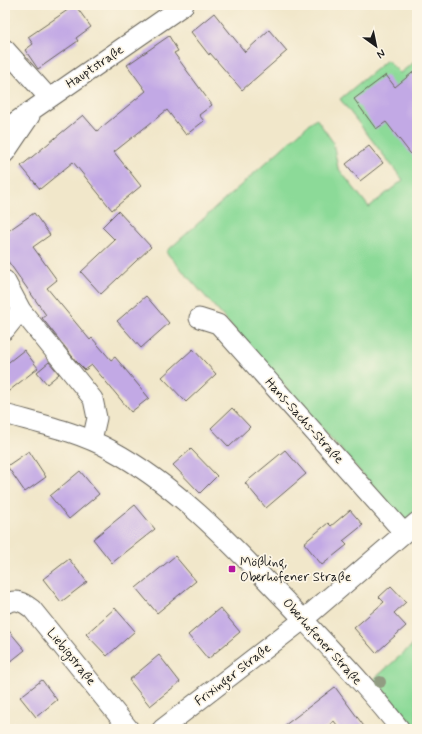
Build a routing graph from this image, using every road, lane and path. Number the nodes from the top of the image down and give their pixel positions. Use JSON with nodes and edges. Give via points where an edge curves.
{"nodes":[{"id":1,"x":184,"y":5,"type":"edge"},
{"id":2,"x":5,"y":49,"type":"edge"},
{"id":3,"x":42,"y":103,"type":"junction"},
{"id":4,"x":5,"y":129,"type":"edge"},
{"id":5,"x":5,"y":153,"type":"edge"},
{"id":6,"x":5,"y":280,"type":"edge"},
{"id":7,"x":21,"y":310,"type":"junction"},
{"id":8,"x":199,"y":318,"type":"dead end"},
{"id":9,"x":5,"y":330,"type":"edge"},
{"id":10,"x":5,"y":414,"type":"edge"},
{"id":11,"x":92,"y":440,"type":"junction"},
{"id":12,"x":410,"y":527,"type":"edge"},
{"id":13,"x":5,"y":604,"type":"edge"},
{"id":14,"x":303,"y":620,"type":"junction"},
{"id":15,"x":130,"y":729,"type":"edge"},
{"id":16,"x":162,"y":729,"type":"edge"},
{"id":17,"x":400,"y":729,"type":"edge"}],
"edges":[{"from":1,"to":3,"type":"street","name":"Hauptstraße"},
{"from":2,"to":3,"type":"street"},
{"from":3,"to":4,"type":"street","name":"Hauptstraße"},
{"from":3,"to":5,"type":"street"},
{"from":6,"to":7,"type":"street"},
{"from":7,"to":9,"type":"street"},
{"from":7,"to":11,"type":"street","via":[[93,399],[97,418]]},
{"from":8,"to":12,"type":"street","name":"Hans-Sachs-Straße","via":[[218,324]]},
{"from":10,"to":11,"type":"street","name":"Oberhofener Straße"},
{"from":11,"to":14,"type":"street","name":"Oberhofener Straße","via":[[136,465],[177,495],[258,572]]},
{"from":12,"to":14,"type":"street","name":"Frixinger Straße"},
{"from":13,"to":15,"type":"street","name":"Liebigstraße","via":[[17,601],[32,609]]},
{"from":14,"to":16,"type":"street","name":"Frixinger Straße"},
{"from":14,"to":17,"type":"street","name":"Oberhofener Straße"}]}
